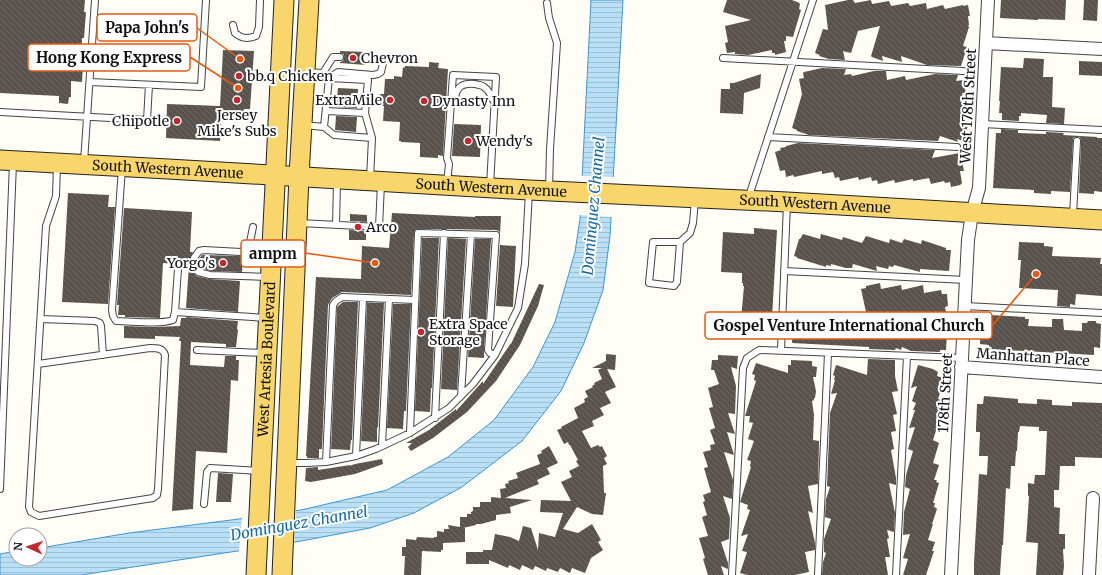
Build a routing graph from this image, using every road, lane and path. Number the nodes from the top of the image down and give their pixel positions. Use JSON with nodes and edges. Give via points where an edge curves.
{"nodes":[{"id":1,"x":95,"y":0,"type":"edge"},
{"id":2,"x":206,"y":0,"type":"edge"},
{"id":3,"x":260,"y":0,"type":"edge"},
{"id":4,"x":284,"y":0,"type":"edge"},
{"id":5,"x":309,"y":0,"type":"edge"},
{"id":6,"x":813,"y":0,"type":"edge"},
{"id":7,"x":988,"y":0,"type":"edge"},
{"id":8,"x":547,"y":3,"type":"dead end"},
{"id":9,"x":233,"y":25,"type":"dead end"},
{"id":10,"x":986,"y":43,"type":"junction"},
{"id":11,"x":1102,"y":49,"type":"edge"},
{"id":12,"x":340,"y":57,"type":"dead end"},
{"id":13,"x":366,"y":58,"type":"dead end"},
{"id":14,"x":722,"y":58,"type":"dead end"},
{"id":15,"x":793,"y":62,"type":"junction"},
{"id":16,"x":963,"y":70,"type":"dead end"},
{"id":17,"x":314,"y":72,"type":"junction"},
{"id":18,"x":329,"y":78,"type":"junction"},
{"id":19,"x":90,"y":82,"type":"junction"},
{"id":20,"x":149,"y":85,"type":"junction"},
{"id":21,"x":494,"y":103,"type":"junction"},
{"id":22,"x":326,"y":111,"type":"junction"},
{"id":23,"x":0,"y":112,"type":"edge"},
{"id":24,"x":365,"y":113,"type":"junction"},
{"id":25,"x":87,"y":116,"type":"junction"},
{"id":26,"x":302,"y":124,"type":"junction"},
{"id":27,"x":982,"y":124,"type":"junction"},
{"id":28,"x":324,"y":127,"type":"junction"},
{"id":29,"x":1102,"y":130,"type":"edge"},
{"id":30,"x":768,"y":137,"type":"junction"},
{"id":31,"x":372,"y":138,"type":"junction"},
{"id":32,"x":1077,"y":141,"type":"dead end"},
{"id":33,"x":957,"y":147,"type":"dead end"},
{"id":34,"x":6,"y":160,"type":"edge"},
{"id":35,"x":57,"y":163,"type":"junction"},
{"id":36,"x":84,"y":164,"type":"junction"},
{"id":37,"x":448,"y":164,"type":"junction"},
{"id":38,"x":122,"y":166,"type":"junction"},
{"id":39,"x":276,"y":175,"type":"junction"},
{"id":40,"x":300,"y":176,"type":"junction"},
{"id":41,"x":337,"y":178,"type":"junction"},
{"id":42,"x":376,"y":180,"type":"junction"},
{"id":43,"x":447,"y":184,"type":"junction"},
{"id":44,"x":490,"y":188,"type":"junction"},
{"id":45,"x":529,"y":190,"type":"junction"},
{"id":46,"x":549,"y":191,"type":"junction"},
{"id":47,"x":695,"y":198,"type":"junction"},
{"id":48,"x":748,"y":200,"type":"junction"},
{"id":49,"x":787,"y":202,"type":"junction"},
{"id":50,"x":972,"y":214,"type":"junction"},
{"id":51,"x":1073,"y":219,"type":"junction"},
{"id":52,"x":1102,"y":220,"type":"edge"},
{"id":53,"x":298,"y":223,"type":"junction"},
{"id":54,"x":336,"y":225,"type":"junction"},
{"id":55,"x":253,"y":227,"type":"dead end"},
{"id":56,"x":444,"y":234,"type":"junction"},
{"id":57,"x":471,"y":235,"type":"junction"},
{"id":58,"x":680,"y":242,"type":"junction"},
{"id":59,"x":178,"y":269,"type":"dead end"},
{"id":60,"x":784,"y":271,"type":"junction"},
{"id":61,"x":271,"y":278,"type":"junction"},
{"id":62,"x":966,"y":280,"type":"junction"},
{"id":63,"x":363,"y":298,"type":"junction"},
{"id":64,"x":389,"y":299,"type":"junction"},
{"id":65,"x":415,"y":300,"type":"junction"},
{"id":66,"x":965,"y":306,"type":"junction"},
{"id":67,"x":175,"y":312,"type":"junction"},
{"id":68,"x":1102,"y":313,"type":"edge"},
{"id":69,"x":269,"y":318,"type":"junction"},
{"id":70,"x":41,"y":320,"type":"junction"},
{"id":71,"x":197,"y":350,"type":"dead end"},
{"id":72,"x":781,"y":350,"type":"junction"},
{"id":73,"x":268,"y":353,"type":"junction"},
{"id":74,"x":828,"y":353,"type":"junction"},
{"id":75,"x":103,"y":355,"type":"junction"},
{"id":76,"x":495,"y":355,"type":"junction"},
{"id":77,"x":906,"y":356,"type":"junction"},
{"id":78,"x":962,"y":363,"type":"junction"},
{"id":79,"x":38,"y":364,"type":"junction"},
{"id":80,"x":1102,"y":377,"type":"edge"},
{"id":81,"x":461,"y":396,"type":"junction"},
{"id":82,"x":435,"y":418,"type":"junction"},
{"id":83,"x":410,"y":433,"type":"junction"},
{"id":84,"x":382,"y":446,"type":"junction"},
{"id":85,"x":356,"y":456,"type":"junction"},
{"id":86,"x":286,"y":462,"type":"junction"},
{"id":87,"x":326,"y":462,"type":"junction"},
{"id":88,"x":261,"y":471,"type":"junction"},
{"id":89,"x":0,"y":489,"type":"edge"},
{"id":90,"x":1093,"y":498,"type":"dead end"},
{"id":91,"x":204,"y":504,"type":"dead end"},
{"id":92,"x":283,"y":567,"type":"edge"},
{"id":93,"x":256,"y":568,"type":"edge"},
{"id":94,"x":732,"y":575,"type":"edge"},
{"id":95,"x":818,"y":575,"type":"edge"},
{"id":96,"x":896,"y":575,"type":"edge"},
{"id":97,"x":951,"y":575,"type":"edge"},
{"id":98,"x":1089,"y":575,"type":"edge"}],
"edges":[{"from":1,"to":19,"type":"lane"},
{"from":2,"to":20,"type":"lane","via":[[201,87]]},
{"from":3,"to":9,"type":"lane","via":[[256,36],[240,37],[235,34]]},
{"from":4,"to":39,"type":"main road","name":"West Artesia Boulevard"},
{"from":5,"to":17,"type":"main road","name":"West Artesia Boulevard"},
{"from":6,"to":15,"type":"lane"},
{"from":7,"to":10,"type":"street","name":"West 178th Street"},
{"from":8,"to":46,"type":"lane","via":[[557,43]]},
{"from":10,"to":11,"type":"street"},
{"from":10,"to":27,"type":"street","name":"West 178th Street"},
{"from":12,"to":17,"type":"lane","via":[[333,57]]},
{"from":13,"to":18,"type":"lane","via":[[380,60],[383,63],[381,72],[373,75],[338,72]]},
{"from":14,"to":15,"type":"lane"},
{"from":15,"to":16,"type":"lane"},
{"from":15,"to":30,"type":"lane"},
{"from":17,"to":18,"type":"lane"},
{"from":17,"to":26,"type":"main road","name":"West Artesia Boulevard"},
{"from":18,"to":22,"type":"lane"},
{"from":18,"to":24,"type":"lane","via":[[368,80]]},
{"from":19,"to":20,"type":"lane"},
{"from":19,"to":25,"type":"lane"},
{"from":20,"to":25,"type":"lane","via":[[147,120]]},
{"from":21,"to":37,"type":"lane","via":[[490,93],[483,86],[465,84],[456,92],[451,158]]},
{"from":21,"to":37,"type":"lane","via":[[496,77],[453,75]]},
{"from":21,"to":44,"type":"lane"},
{"from":22,"to":24,"type":"lane"},
{"from":22,"to":28,"type":"lane"},
{"from":23,"to":25,"type":"lane"},
{"from":24,"to":31,"type":"lane"},
{"from":25,"to":36,"type":"lane"},
{"from":26,"to":28,"type":"lane"},
{"from":26,"to":40,"type":"main road","name":"West Artesia Boulevard"},
{"from":27,"to":29,"type":"lane"},
{"from":27,"to":50,"type":"street","name":"West 178th Street","via":[[979,188]]},
{"from":28,"to":31,"type":"lane","via":[[334,135]]},
{"from":30,"to":33,"type":"lane"},
{"from":30,"to":48,"type":"lane"},
{"from":31,"to":42,"type":"lane"},
{"from":32,"to":51,"type":"lane"},
{"from":34,"to":35,"type":"main road","name":"South Western Avenue"},
{"from":34,"to":89,"type":"lane"},
{"from":35,"to":36,"type":"main road","name":"South Western Avenue"},
{"from":35,"to":70,"type":"lane","via":[[56,196],[46,226]]},
{"from":36,"to":38,"type":"main road","name":"South Western Avenue"},
{"from":37,"to":43,"type":"lane"},
{"from":38,"to":39,"type":"main road","name":"South Western Avenue"},
{"from":38,"to":67,"type":"lane","via":[[112,316],[116,321],[154,322],[173,320]]},
{"from":39,"to":40,"type":"main road","name":"South Western Avenue"},
{"from":39,"to":61,"type":"main road","name":"West Artesia Boulevard"},
{"from":40,"to":41,"type":"main road","name":"South Western Avenue"},
{"from":40,"to":53,"type":"main road","name":"West Artesia Boulevard"},
{"from":41,"to":42,"type":"main road","name":"South Western Avenue"},
{"from":41,"to":54,"type":"lane"},
{"from":42,"to":43,"type":"main road","name":"South Western Avenue"},
{"from":42,"to":54,"type":"lane","via":[[379,227]]},
{"from":43,"to":44,"type":"main road","name":"South Western Avenue"},
{"from":44,"to":45,"type":"main road","name":"South Western Avenue"},
{"from":45,"to":46,"type":"main road","name":"South Western Avenue"},
{"from":45,"to":76,"type":"lane","via":[[525,264],[518,308]]},
{"from":46,"to":47,"type":"main road","name":"South Western Avenue"},
{"from":47,"to":48,"type":"main road","name":"South Western Avenue"},
{"from":47,"to":58,"type":"lane","via":[[690,233]]},
{"from":48,"to":49,"type":"main road","name":"South Western Avenue"},
{"from":49,"to":50,"type":"main road","name":"South Western Avenue"},
{"from":49,"to":60,"type":"lane"},
{"from":50,"to":51,"type":"main road","name":"South Western Avenue"},
{"from":50,"to":62,"type":"street","name":"178th Street"},
{"from":51,"to":52,"type":"main road","name":"South Western Avenue"},
{"from":53,"to":54,"type":"lane"},
{"from":53,"to":86,"type":"main road","name":"West Artesia Boulevard"},
{"from":55,"to":61,"type":"lane","via":[[246,248],[240,252],[199,251],[194,258],[195,267],[198,272],[210,275]]},
{"from":56,"to":57,"type":"lane"},
{"from":56,"to":65,"type":"lane","via":[[418,233]]},
{"from":56,"to":82,"type":"lane"},
{"from":57,"to":76,"type":"lane","via":[[496,235],[488,350]]},
{"from":57,"to":81,"type":"lane"},
{"from":58,"to":58,"type":"lane","via":[[677,282],[674,286],[649,283],[653,242]]},
{"from":59,"to":67,"type":"lane"},
{"from":60,"to":62,"type":"lane"},
{"from":60,"to":72,"type":"lane"},
{"from":61,"to":69,"type":"main road","name":"West Artesia Boulevard"},
{"from":62,"to":66,"type":"street","name":"178th Street"},
{"from":63,"to":64,"type":"lane"},
{"from":63,"to":85,"type":"lane"},
{"from":63,"to":87,"type":"lane","via":[[342,297],[333,305]]},
{"from":64,"to":65,"type":"lane"},
{"from":64,"to":84,"type":"lane"},
{"from":65,"to":83,"type":"lane"},
{"from":66,"to":68,"type":"lane"},
{"from":66,"to":78,"type":"street","name":"178th Street"},
{"from":67,"to":69,"type":"lane"},
{"from":69,"to":73,"type":"main road","name":"West Artesia Boulevard"},
{"from":70,"to":75,"type":"lane","via":[[100,323]]},
{"from":70,"to":79,"type":"lane"},
{"from":71,"to":73,"type":"lane"},
{"from":72,"to":74,"type":"lane"},
{"from":72,"to":94,"type":"lane","via":[[759,350],[748,358],[743,368]]},
{"from":73,"to":88,"type":"main road","name":"West Artesia Boulevard"},
{"from":74,"to":77,"type":"lane"},
{"from":74,"to":95,"type":"lane"},
{"from":75,"to":79,"type":"lane"},
{"from":75,"to":79,"type":"lane","via":[[159,348],[166,355],[157,495],[153,498],[39,516],[31,512],[28,506]]},
{"from":76,"to":81,"type":"lane"},
{"from":77,"to":78,"type":"lane"},
{"from":77,"to":96,"type":"lane"},
{"from":78,"to":80,"type":"street","name":"Manhattan Place"},
{"from":78,"to":97,"type":"street","name":"178th Street"},
{"from":81,"to":82,"type":"lane"},
{"from":82,"to":83,"type":"lane"},
{"from":83,"to":84,"type":"lane"},
{"from":84,"to":85,"type":"lane"},
{"from":85,"to":87,"type":"lane"},
{"from":86,"to":87,"type":"lane"},
{"from":86,"to":92,"type":"main road","name":"West Artesia Boulevard"},
{"from":88,"to":91,"type":"lane","via":[[210,468],[207,472]]},
{"from":88,"to":93,"type":"main road","name":"West Artesia Boulevard"},
{"from":90,"to":98,"type":"street"}]}
